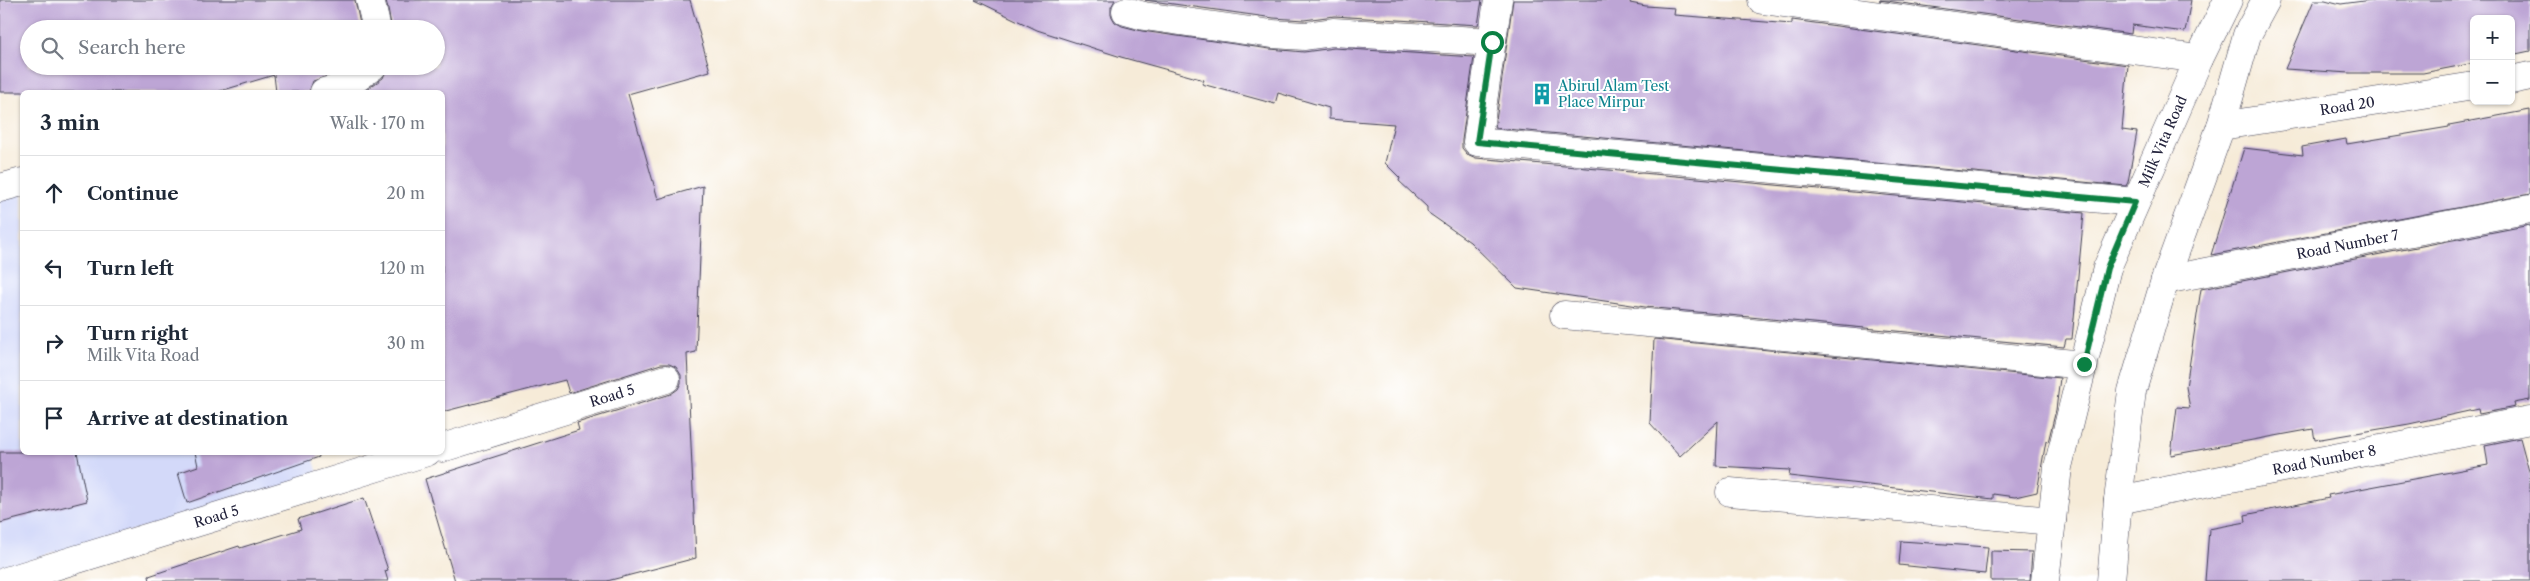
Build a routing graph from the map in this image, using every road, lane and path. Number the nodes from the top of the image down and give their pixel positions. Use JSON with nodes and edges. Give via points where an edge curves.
{"nodes":[{"id":1,"x":370,"y":0,"type":"edge"},
{"id":2,"x":1498,"y":0,"type":"edge"},
{"id":3,"x":1762,"y":0,"type":"edge"},
{"id":4,"x":2228,"y":0,"type":"edge"},
{"id":5,"x":2266,"y":0,"type":"edge"},
{"id":6,"x":1126,"y":11,"type":"dead end"},
{"id":7,"x":375,"y":20,"type":"edge"},
{"id":8,"x":1492,"y":42,"type":"junction"},
{"id":9,"x":2199,"y":59,"type":"junction"},
{"id":10,"x":358,"y":75,"type":"edge"},
{"id":11,"x":2530,"y":76,"type":"edge"},
{"id":12,"x":2515,"y":79,"type":"edge"},
{"id":13,"x":2470,"y":87,"type":"edge"},
{"id":14,"x":335,"y":89,"type":"edge"},
{"id":15,"x":2221,"y":126,"type":"junction"},
{"id":16,"x":20,"y":183,"type":"edge"},
{"id":17,"x":0,"y":188,"type":"edge"},
{"id":18,"x":2135,"y":202,"type":"junction"},
{"id":19,"x":2530,"y":210,"type":"edge"},
{"id":20,"x":2165,"y":280,"type":"junction"},
{"id":21,"x":1564,"y":315,"type":"dead end"},
{"id":22,"x":2084,"y":364,"type":"junction"},
{"id":23,"x":666,"y":379,"type":"dead end"},
{"id":24,"x":2530,"y":420,"type":"edge"},
{"id":25,"x":445,"y":447,"type":"edge"},
{"id":26,"x":417,"y":455,"type":"edge"},
{"id":27,"x":1730,"y":492,"type":"dead end"},
{"id":28,"x":2118,"y":500,"type":"junction"},
{"id":29,"x":2052,"y":521,"type":"junction"},
{"id":30,"x":6,"y":581,"type":"edge"},
{"id":31,"x":2045,"y":581,"type":"edge"},
{"id":32,"x":2111,"y":581,"type":"edge"}],
"edges":[{"from":1,"to":7,"type":"street"},
{"from":2,"to":8,"type":"street"},
{"from":3,"to":9,"type":"street"},
{"from":4,"to":9,"type":"street","name":"Milk Vita Road"},
{"from":5,"to":15,"type":"street","via":[[2247,35]]},
{"from":6,"to":8,"type":"street","via":[[1272,34],[1305,36],[1333,32]]},
{"from":8,"to":18,"type":"street","via":[[1477,142]]},
{"from":9,"to":18,"type":"street","name":"Milk Vita Road"},
{"from":10,"to":14,"type":"street"},
{"from":11,"to":12,"type":"street"},
{"from":13,"to":15,"type":"street","name":"Road 20"},
{"from":15,"to":20,"type":"street"},
{"from":16,"to":17,"type":"street"},
{"from":18,"to":22,"type":"street","name":"Milk Vita Road","via":[[2107,268]]},
{"from":19,"to":20,"type":"street","name":"Road Number 7"},
{"from":20,"to":28,"type":"street","via":[[2132,391]]},
{"from":21,"to":22,"type":"street"},
{"from":22,"to":29,"type":"street","name":"Milk Vita Road","via":[[2058,467]]},
{"from":23,"to":25,"type":"street","name":"Road 5"},
{"from":24,"to":28,"type":"street","name":"Road Number 8"},
{"from":26,"to":30,"type":"street","name":"Road 5"},
{"from":27,"to":29,"type":"street"},
{"from":28,"to":32,"type":"street"},
{"from":29,"to":31,"type":"street","name":"Milk Vita Road"}]}
